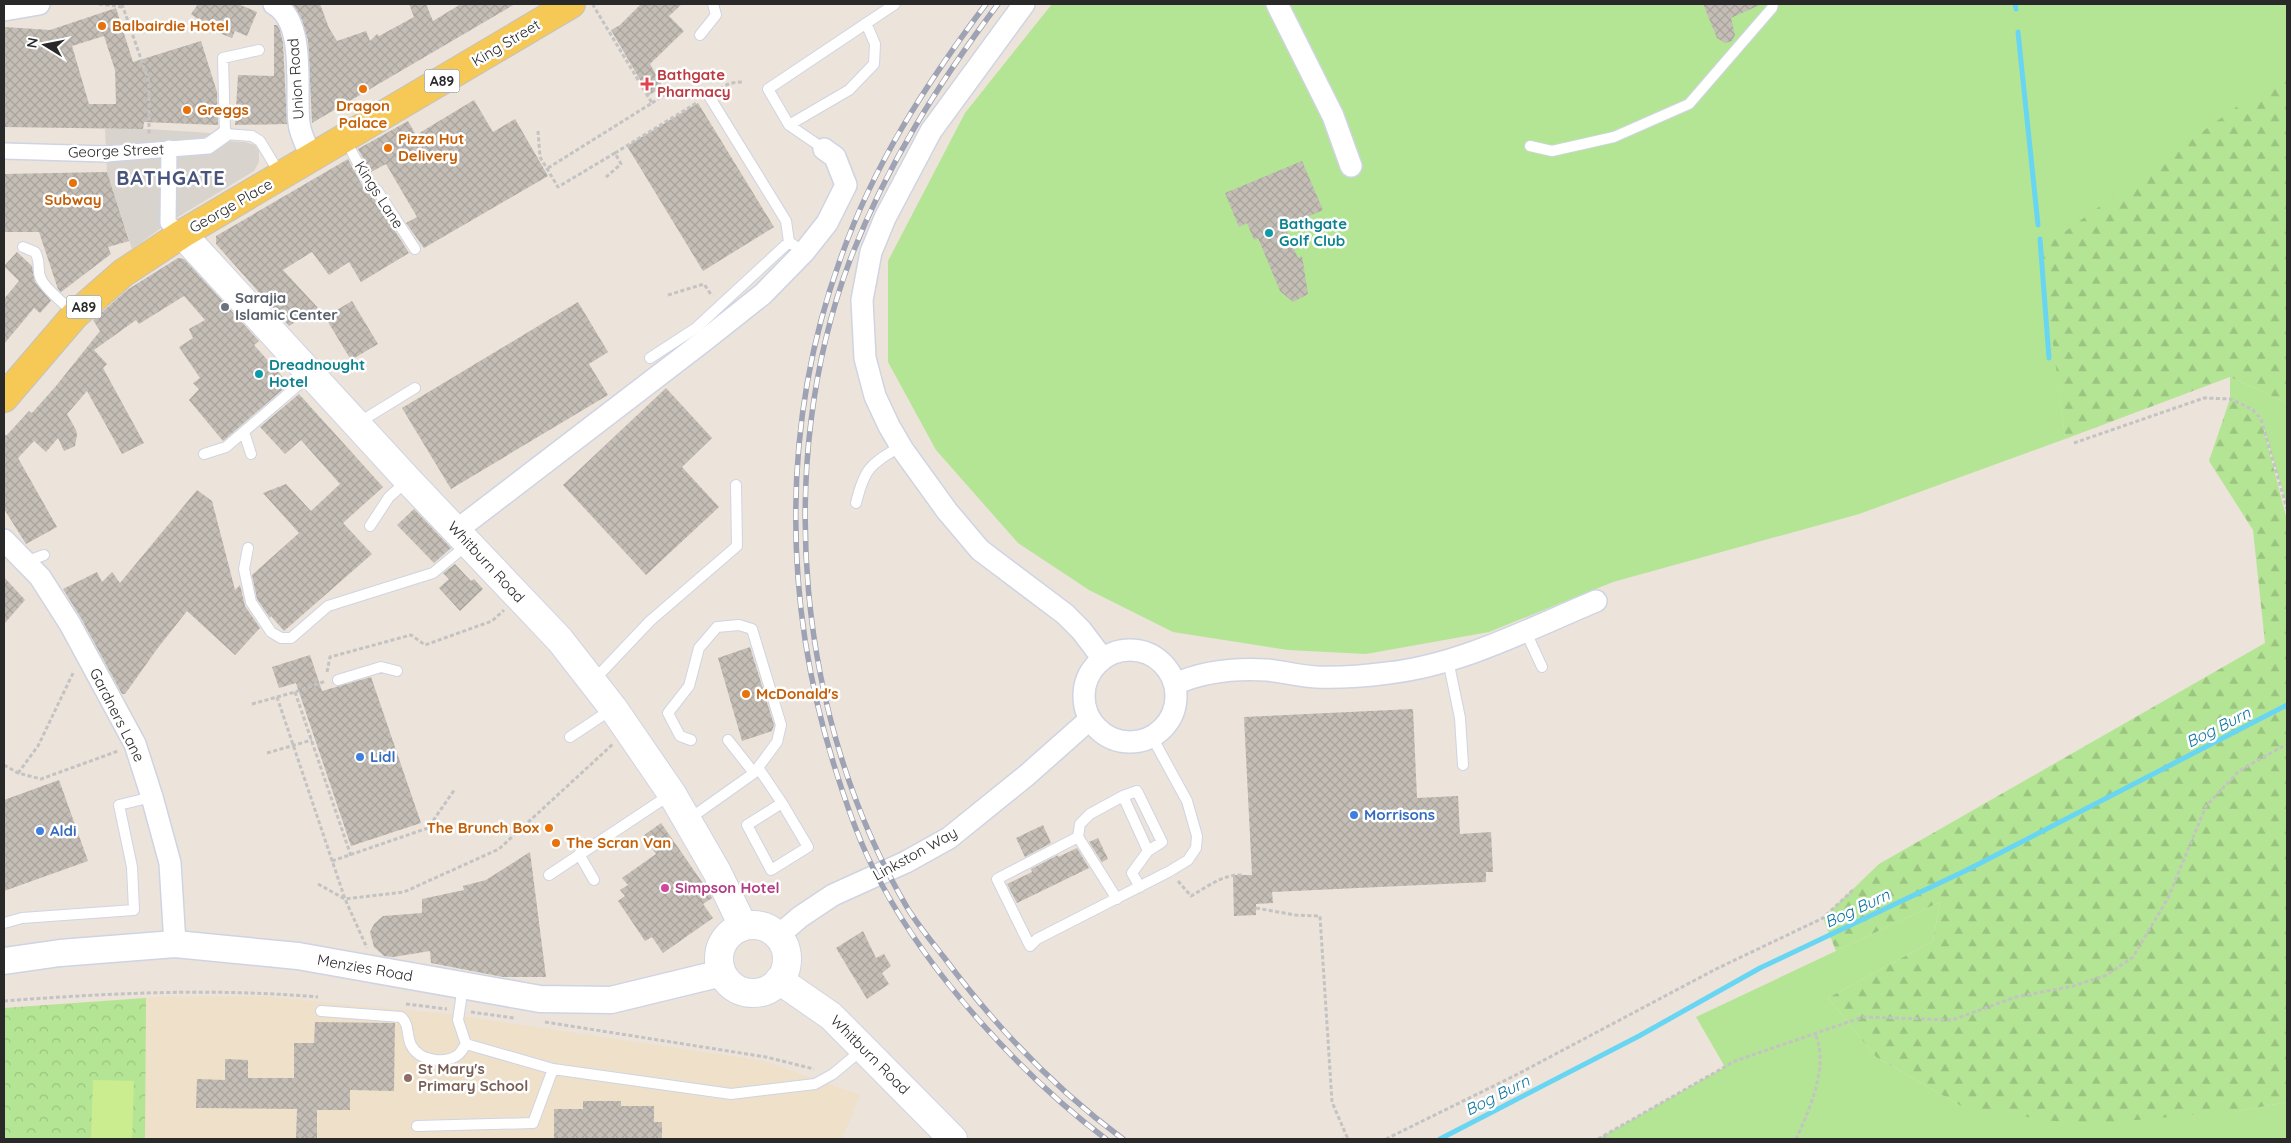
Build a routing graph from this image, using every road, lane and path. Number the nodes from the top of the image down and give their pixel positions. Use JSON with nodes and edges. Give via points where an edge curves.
{"nodes":[{"id":1,"x":39,"y":4,"type":"edge"},
{"id":2,"x":99,"y":4,"type":"edge"},
{"id":3,"x":274,"y":4,"type":"edge"},
{"id":4,"x":572,"y":4,"type":"edge"},
{"id":5,"x":592,"y":4,"type":"edge"},
{"id":6,"x":713,"y":4,"type":"edge"},
{"id":7,"x":895,"y":4,"type":"edge"},
{"id":8,"x":1024,"y":4,"type":"edge"},
{"id":9,"x":1277,"y":4,"type":"edge"},
{"id":10,"x":1773,"y":4,"type":"edge"},
{"id":11,"x":123,"y":5,"type":"edge"},
{"id":12,"x":4,"y":10,"type":"edge"},
{"id":13,"x":866,"y":23,"type":"junction"},
{"id":14,"x":700,"y":35,"type":"dead end"},
{"id":15,"x":259,"y":50,"type":"dead end"},
{"id":16,"x":742,"y":82,"type":"dead end"},
{"id":17,"x":672,"y":90,"type":"dead end"},
{"id":18,"x":709,"y":96,"type":"junction"},
{"id":19,"x":652,"y":104,"type":"junction"},
{"id":20,"x":789,"y":125,"type":"junction"},
{"id":21,"x":538,"y":131,"type":"dead end"},
{"id":22,"x":224,"y":134,"type":"junction"},
{"id":23,"x":345,"y":139,"type":"junction"},
{"id":24,"x":1530,"y":146,"type":"dead end"},
{"id":25,"x":170,"y":148,"type":"junction"},
{"id":26,"x":824,"y":148,"type":"joint"},
{"id":27,"x":148,"y":149,"type":"junction"},
{"id":28,"x":4,"y":151,"type":"edge"},
{"id":29,"x":615,"y":153,"type":"junction"},
{"id":30,"x":312,"y":159,"type":"junction"},
{"id":31,"x":1351,"y":166,"type":"dead end"},
{"id":32,"x":548,"y":168,"type":"junction"},
{"id":33,"x":282,"y":176,"type":"junction"},
{"id":34,"x":605,"y":178,"type":"dead end"},
{"id":35,"x":182,"y":234,"type":"junction"},
{"id":36,"x":23,"y":247,"type":"dead end"},
{"id":37,"x":797,"y":247,"type":"junction"},
{"id":38,"x":415,"y":249,"type":"dead end"},
{"id":39,"x":668,"y":295,"type":"dead end"},
{"id":40,"x":719,"y":307,"type":"junction"},
{"id":41,"x":75,"y":315,"type":"junction"},
{"id":42,"x":701,"y":334,"type":"junction"},
{"id":43,"x":650,"y":358,"type":"dead end"},
{"id":44,"x":311,"y":374,"type":"junction"},
{"id":45,"x":415,"y":388,"type":"dead end"},
{"id":46,"x":4,"y":398,"type":"edge"},
{"id":47,"x":357,"y":424,"type":"junction"},
{"id":48,"x":244,"y":432,"type":"junction"},
{"id":49,"x":2074,"y":442,"type":"dead end"},
{"id":50,"x":901,"y":446,"type":"junction"},
{"id":51,"x":204,"y":454,"type":"dead end"},
{"id":52,"x":251,"y":454,"type":"dead end"},
{"id":53,"x":408,"y":480,"type":"junction"},
{"id":54,"x":736,"y":485,"type":"dead end"},
{"id":55,"x":856,"y":503,"type":"dead end"},
{"id":56,"x":2287,"y":509,"type":"edge"},
{"id":57,"x":370,"y":526,"type":"dead end"},
{"id":58,"x":463,"y":537,"type":"junction"},
{"id":59,"x":4,"y":540,"type":"edge"},
{"id":60,"x":248,"y":548,"type":"dead end"},
{"id":61,"x":1596,"y":601,"type":"dead end"},
{"id":62,"x":1525,"y":630,"type":"junction"},
{"id":63,"x":77,"y":639,"type":"junction"},
{"id":64,"x":1103,"y":659,"type":"junction"},
{"id":65,"x":1448,"y":660,"type":"junction"},
{"id":66,"x":1542,"y":667,"type":"dead end"},
{"id":67,"x":397,"y":671,"type":"dead end"},
{"id":68,"x":338,"y":680,"type":"dead end"},
{"id":69,"x":593,"y":681,"type":"junction"},
{"id":70,"x":1175,"y":684,"type":"junction"},
{"id":71,"x":295,"y":692,"type":"dead end"},
{"id":72,"x":278,"y":697,"type":"dead end"},
{"id":73,"x":613,"y":708,"type":"junction"},
{"id":74,"x":1089,"y":720,"type":"junction"},
{"id":75,"x":628,"y":730,"type":"junction"},
{"id":76,"x":570,"y":737,"type":"dead end"},
{"id":77,"x":1152,"y":737,"type":"junction"},
{"id":78,"x":312,"y":740,"type":"junction"},
{"id":79,"x":691,"y":740,"type":"dead end"},
{"id":80,"x":728,"y":740,"type":"dead end"},
{"id":81,"x":134,"y":744,"type":"junction"},
{"id":82,"x":2287,"y":744,"type":"edge"},
{"id":83,"x":293,"y":745,"type":"junction"},
{"id":84,"x":267,"y":753,"type":"dead end"},
{"id":85,"x":4,"y":765,"type":"edge"},
{"id":86,"x":1463,"y":765,"type":"dead end"},
{"id":87,"x":756,"y":771,"type":"junction"},
{"id":88,"x":18,"y":773,"type":"junction"},
{"id":89,"x":455,"y":789,"type":"dead end"},
{"id":90,"x":672,"y":794,"type":"junction"},
{"id":91,"x":1123,"y":796,"type":"junction"},
{"id":92,"x":152,"y":797,"type":"junction"},
{"id":93,"x":782,"y":803,"type":"junction"},
{"id":94,"x":688,"y":818,"type":"junction"},
{"id":95,"x":1078,"y":837,"type":"junction"},
{"id":96,"x":1148,"y":851,"type":"junction"},
{"id":97,"x":579,"y":854,"type":"junction"},
{"id":98,"x":351,"y":856,"type":"junction"},
{"id":99,"x":332,"y":861,"type":"junction"},
{"id":100,"x":1170,"y":872,"type":"junction"},
{"id":101,"x":548,"y":875,"type":"dead end"},
{"id":102,"x":1242,"y":875,"type":"dead end"},
{"id":103,"x":594,"y":880,"type":"dead end"},
{"id":104,"x":318,"y":884,"type":"dead end"},
{"id":105,"x":1140,"y":887,"type":"junction"},
{"id":106,"x":1853,"y":890,"type":"dead end"},
{"id":107,"x":345,"y":898,"type":"junction"},
{"id":108,"x":1117,"y":899,"type":"junction"},
{"id":109,"x":1256,"y":908,"type":"dead end"},
{"id":110,"x":4,"y":923,"type":"edge"},
{"id":111,"x":743,"y":926,"type":"junction"},
{"id":112,"x":778,"y":936,"type":"junction"},
{"id":113,"x":175,"y":944,"type":"junction"},
{"id":114,"x":4,"y":961,"type":"edge"},
{"id":115,"x":722,"y":973,"type":"junction"},
{"id":116,"x":779,"y":980,"type":"junction"},
{"id":117,"x":463,"y":986,"type":"junction"},
{"id":118,"x":319,"y":997,"type":"dead end"},
{"id":119,"x":4,"y":1001,"type":"edge"},
{"id":120,"x":398,"y":1004,"type":"dead end"},
{"id":121,"x":321,"y":1011,"type":"dead end"},
{"id":122,"x":459,"y":1011,"type":"junction"},
{"id":123,"x":517,"y":1019,"type":"dead end"},
{"id":124,"x":536,"y":1021,"type":"dead end"},
{"id":125,"x":1816,"y":1034,"type":"junction"},
{"id":126,"x":466,"y":1044,"type":"junction"},
{"id":127,"x":864,"y":1049,"type":"junction"},
{"id":128,"x":553,"y":1069,"type":"junction"},
{"id":129,"x":833,"y":1074,"type":"junction"},
{"id":130,"x":417,"y":1126,"type":"dead end"},
{"id":131,"x":1603,"y":1136,"type":"junction"},
{"id":132,"x":953,"y":1139,"type":"edge"},
{"id":133,"x":1343,"y":1139,"type":"edge"},
{"id":134,"x":1386,"y":1139,"type":"edge"},
{"id":135,"x":1598,"y":1139,"type":"edge"},
{"id":136,"x":1611,"y":1139,"type":"edge"},
{"id":137,"x":1796,"y":1139,"type":"edge"}],
"edges":[{"from":1,"to":12,"type":"street"},
{"from":2,"to":11,"type":"path"},
{"from":3,"to":30,"type":"street","name":"Union Road","via":[[280,7],[291,26],[297,49],[299,125]]},
{"from":4,"to":23,"type":"main road","name":"King Street","number":"A89"},
{"from":5,"to":19,"type":"path"},
{"from":6,"to":14,"type":"lane","via":[[716,15]]},
{"from":7,"to":13,"type":"lane"},
{"from":8,"to":50,"type":"street","via":[[931,131],[885,218],[872,252],[862,300],[865,358],[875,396]]},
{"from":9,"to":31,"type":"street","via":[[1333,116]]},
{"from":10,"to":24,"type":"lane","via":[[1689,104],[1614,137],[1552,151]]},
{"from":11,"to":27,"type":"path","via":[[149,82]]},
{"from":13,"to":20,"type":"lane","via":[[875,44],[874,64],[849,90]]},
{"from":13,"to":20,"type":"lane","via":[[768,90]]},
{"from":15,"to":22,"type":"lane","via":[[223,58]]},
{"from":16,"to":18,"type":"path","via":[[730,83]]},
{"from":17,"to":19,"type":"path"},
{"from":18,"to":29,"type":"path"},
{"from":18,"to":37,"type":"lane","via":[[786,221]]},
{"from":19,"to":32,"type":"path"},
{"from":20,"to":26,"type":"lane"},
{"from":21,"to":32,"type":"path","via":[[540,156]]},
{"from":22,"to":25,"type":"street","name":"George Street","via":[[208,146]]},
{"from":22,"to":33,"type":"lane","name":"George Place","via":[[252,136],[260,141]]},
{"from":23,"to":30,"type":"main road","name":"King Street","number":"A89"},
{"from":23,"to":38,"type":"lane","name":"Kings Lane","via":[[369,184],[377,190]]},
{"from":25,"to":27,"type":"street","name":"George Street"},
{"from":25,"to":35,"type":"street","name":"George Place","via":[[168,223]]},
{"from":26,"to":37,"type":"street","via":[[835,157],[846,185],[827,223]]},
{"from":27,"to":28,"type":"street","name":"George Street","via":[[106,154]]},
{"from":29,"to":32,"type":"path","via":[[558,187]]},
{"from":29,"to":34,"type":"path","via":[[621,164]]},
{"from":30,"to":33,"type":"main road","name":"George Place","number":"A89"},
{"from":33,"to":35,"type":"main road","name":"George Place","number":"A89"},
{"from":35,"to":41,"type":"main road","number":"A89","via":[[123,273]]},
{"from":35,"to":44,"type":"main road","name":"Whitburn Road"},
{"from":36,"to":41,"type":"lane","via":[[35,252],[40,261],[41,280]]},
{"from":37,"to":40,"type":"lane"},
{"from":37,"to":42,"type":"street","via":[[762,294]]},
{"from":39,"to":40,"type":"path","via":[[704,284]]},
{"from":40,"to":42,"type":"lane"},
{"from":41,"to":46,"type":"main road","number":"A89"},
{"from":42,"to":43,"type":"lane"},
{"from":42,"to":58,"type":"street"},
{"from":44,"to":47,"type":"main road","name":"Whitburn Road"},
{"from":44,"to":48,"type":"lane"},
{"from":45,"to":47,"type":"lane"},
{"from":47,"to":53,"type":"main road","name":"Whitburn Road"},
{"from":48,"to":51,"type":"lane","via":[[226,447]]},
{"from":48,"to":52,"type":"lane"},
{"from":49,"to":56,"type":"path","via":[[2204,398],[2230,399],[2252,408],[2261,419]]},
{"from":50,"to":55,"type":"lane","via":[[876,461],[867,471]]},
{"from":50,"to":64,"type":"street","via":[[980,550],[1065,614]]},
{"from":53,"to":57,"type":"lane","via":[[389,497]]},
{"from":53,"to":58,"type":"main road","name":"Whitburn Road"},
{"from":54,"to":69,"type":"lane","via":[[737,546],[650,621]]},
{"from":58,"to":60,"type":"lane","via":[[433,573],[328,606],[292,638],[281,638],[271,632],[251,602],[244,569]]},
{"from":58,"to":69,"type":"main road","name":"Whitburn Road","via":[[560,640]]},
{"from":59,"to":63,"type":"street","name":"Gardners Lane","via":[[35,559],[40,577]]},
{"from":61,"to":62,"type":"street"},
{"from":62,"to":65,"type":"street"},
{"from":62,"to":66,"type":"lane"},
{"from":63,"to":81,"type":"street","name":"Gardners Lane"},
{"from":63,"to":88,"type":"path","via":[[73,674],[38,746]]},
{"from":64,"to":70,"type":"street","via":[[1116,652],[1145,652],[1169,670]]},
{"from":64,"to":74,"type":"street","via":[[1093,668],[1084,694]]},
{"from":65,"to":70,"type":"street","via":[[1391,673],[1352,677],[1235,669],[1194,676]]},
{"from":65,"to":86,"type":"lane","via":[[1460,718]]},
{"from":67,"to":68,"type":"lane","via":[[381,667]]},
{"from":69,"to":73,"type":"main road","name":"Whitburn Road"},
{"from":70,"to":77,"type":"street","via":[[1172,714],[1164,728]]},
{"from":71,"to":78,"type":"path"},
{"from":72,"to":83,"type":"path"},
{"from":73,"to":75,"type":"main road","name":"Whitburn Road"},
{"from":73,"to":76,"type":"lane"},
{"from":74,"to":77,"type":"street","via":[[1112,738],[1125,742]]},
{"from":74,"to":112,"type":"street","name":"Linkston Way","via":[[949,838],[906,862],[833,895]]},
{"from":75,"to":90,"type":"main road","name":"Whitburn Road"},
{"from":75,"to":107,"type":"path","via":[[498,848],[404,892]]},
{"from":77,"to":100,"type":"lane","via":[[1187,801],[1197,836],[1196,848],[1188,860]]},
{"from":78,"to":83,"type":"path"},
{"from":78,"to":98,"type":"path"},
{"from":79,"to":87,"type":"lane","via":[[680,736],[668,713],[690,686],[699,648],[717,627],[739,625],[752,629],[781,725],[777,742]]},
{"from":80,"to":87,"type":"lane"},
{"from":81,"to":88,"type":"path","via":[[41,779]]},
{"from":81,"to":92,"type":"street","name":"Gardners Lane"},
{"from":82,"to":125,"type":"path","via":[[2239,771],[2206,806],[2168,898],[2133,957],[2107,975],[2073,986],[2016,997],[1952,1020],[1863,1017]]},
{"from":83,"to":84,"type":"path"},
{"from":83,"to":99,"type":"path"},
{"from":85,"to":88,"type":"path"},
{"from":87,"to":93,"type":"lane"},
{"from":87,"to":94,"type":"lane"},
{"from":89,"to":98,"type":"path","via":[[428,828]]},
{"from":90,"to":94,"type":"main road","name":"Whitburn Road"},
{"from":90,"to":97,"type":"lane"},
{"from":91,"to":95,"type":"lane","via":[[1090,814],[1080,824]]},
{"from":91,"to":96,"type":"lane"},
{"from":91,"to":96,"type":"lane","via":[[1137,791],[1162,842]]},
{"from":92,"to":110,"type":"lane","via":[[119,805],[132,867],[134,910],[22,918]]},
{"from":92,"to":113,"type":"street","name":"Gardners Lane","via":[[170,862]]},
{"from":93,"to":93,"type":"lane","via":[[808,847],[771,870],[747,825]]},
{"from":94,"to":111,"type":"main road","name":"Whitburn Road"},
{"from":95,"to":108,"type":"lane"},
{"from":95,"to":108,"type":"lane","via":[[997,879],[1030,946],[1037,939]]},
{"from":96,"to":105,"type":"lane","via":[[1132,873]]},
{"from":97,"to":101,"type":"lane"},
{"from":97,"to":103,"type":"lane"},
{"from":98,"to":99,"type":"path"},
{"from":99,"to":107,"type":"path"},
{"from":100,"to":102,"type":"path","via":[[1191,896],[1233,874]]},
{"from":100,"to":105,"type":"lane"},
{"from":104,"to":107,"type":"path"},
{"from":105,"to":108,"type":"lane"},
{"from":106,"to":134,"type":"path","via":[[1823,918],[1716,969],[1514,1076]]},
{"from":109,"to":133,"type":"path","via":[[1320,916],[1332,1102],[1347,1136]]},
{"from":111,"to":112,"type":"main road","via":[[762,926]]},
{"from":111,"to":115,"type":"main road","via":[[733,931],[722,945],[719,962]]},
{"from":112,"to":116,"type":"main road","via":[[786,953],[786,963]]},
{"from":113,"to":114,"type":"street","name":"Menzies Road"},
{"from":113,"to":117,"type":"street","name":"Menzies Road","via":[[298,956]]},
{"from":115,"to":116,"type":"main road","via":[[728,982],[749,992],[771,988]]},
{"from":115,"to":117,"type":"street","name":"Menzies Road","via":[[611,1000],[540,999]]},
{"from":116,"to":127,"type":"main road","name":"Whitburn Road","via":[[831,1016]]},
{"from":117,"to":122,"type":"lane"},
{"from":118,"to":119,"type":"path","via":[[260,992],[174,991]]},
{"from":120,"to":122,"type":"path"},
{"from":121,"to":126,"type":"lane","via":[[400,1017],[406,1022],[411,1046],[423,1057],[439,1061],[458,1055]]},
{"from":122,"to":123,"type":"path"},
{"from":122,"to":126,"type":"lane","via":[[458,1020]]},
{"from":124,"to":129,"type":"path","via":[[766,1057]]},
{"from":125,"to":131,"type":"path","via":[[1735,1061]]},
{"from":125,"to":137,"type":"path","via":[[1822,1067]]},
{"from":126,"to":128,"type":"lane"},
{"from":127,"to":129,"type":"lane"},
{"from":127,"to":132,"type":"main road","name":"Whitburn Road"},
{"from":128,"to":129,"type":"lane","via":[[731,1094],[815,1084]]},
{"from":128,"to":130,"type":"lane","via":[[533,1122]]},
{"from":131,"to":135,"type":"path"},
{"from":131,"to":136,"type":"path"}]}
